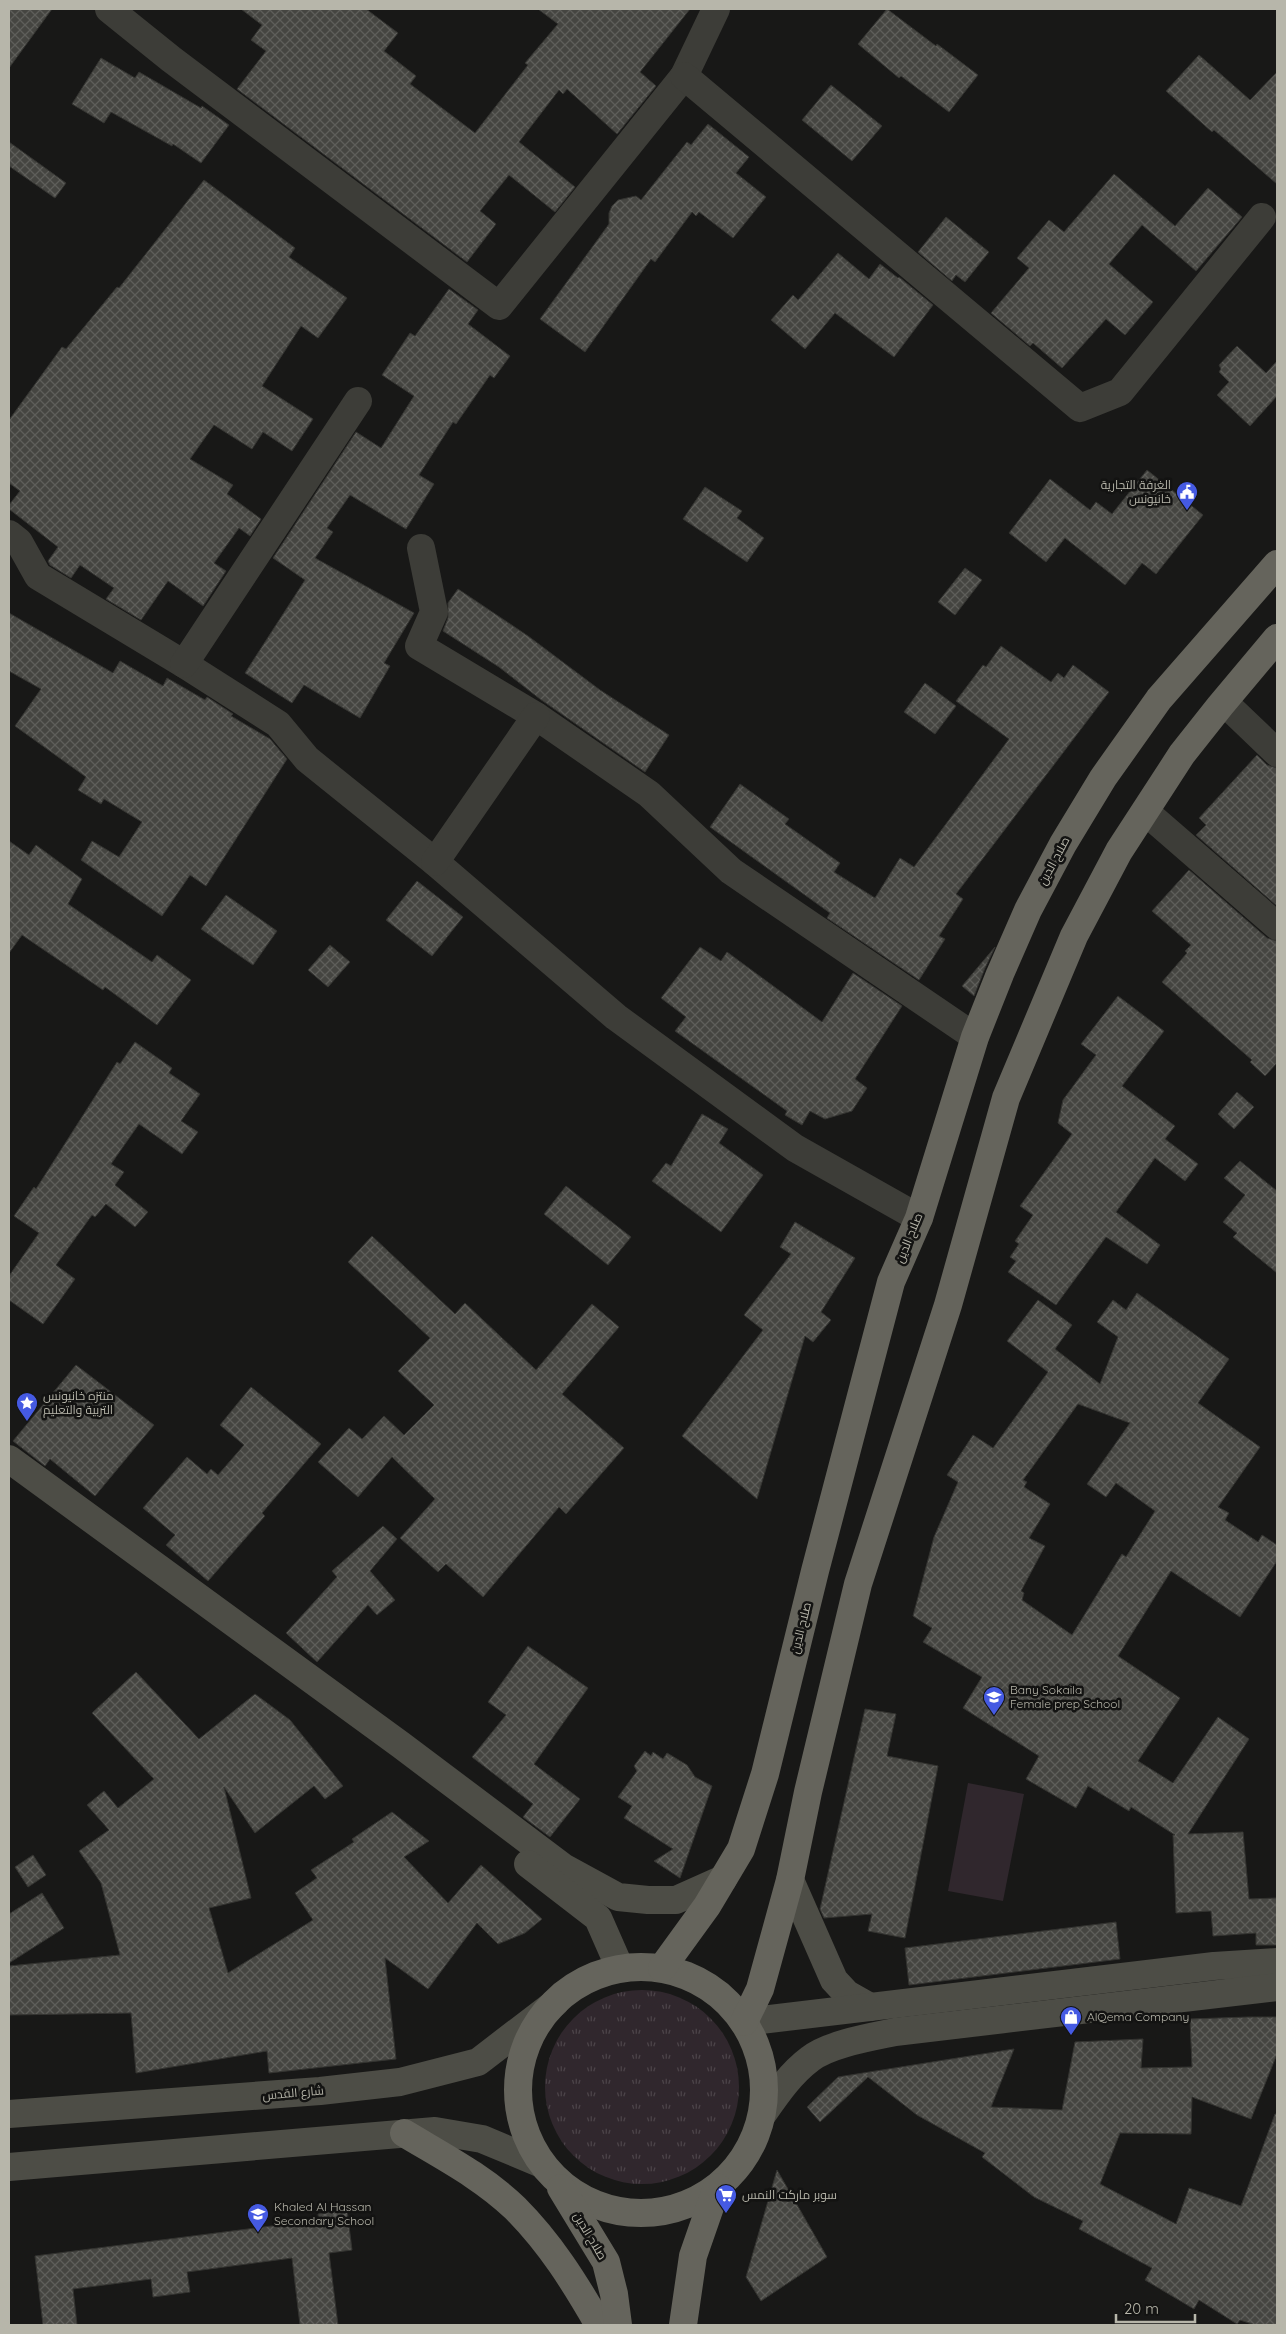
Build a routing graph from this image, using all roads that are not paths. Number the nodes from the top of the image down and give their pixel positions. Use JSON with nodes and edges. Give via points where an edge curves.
{"nodes":[{"id":1,"x":109,"y":9,"type":"edge"},
{"id":2,"x":716,"y":9,"type":"edge"},
{"id":3,"x":684,"y":76,"type":"junction"},
{"id":4,"x":1262,"y":217,"type":"dead end"},
{"id":5,"x":358,"y":401,"type":"dead end"},
{"id":6,"x":9,"y":534,"type":"edge"},
{"id":7,"x":421,"y":548,"type":"dead end"},
{"id":8,"x":1277,"y":564,"type":"edge"},
{"id":9,"x":1277,"y":638,"type":"edge"},
{"id":10,"x":184,"y":664,"type":"junction"},
{"id":11,"x":1229,"y":707,"type":"dead end"},
{"id":12,"x":536,"y":716,"type":"junction"},
{"id":13,"x":1277,"y":753,"type":"edge"},
{"id":14,"x":1148,"y":814,"type":"dead end"},
{"id":15,"x":435,"y":862,"type":"junction"},
{"id":16,"x":1277,"y":926,"type":"edge"},
{"id":17,"x":975,"y":1038,"type":"junction"},
{"id":18,"x":919,"y":1218,"type":"junction"},
{"id":19,"x":9,"y":1459,"type":"edge"},
{"id":20,"x":9,"y":1478,"type":"edge"},
{"id":21,"x":723,"y":1879,"type":"junction"},
{"id":22,"x":790,"y":1880,"type":"junction"},
{"id":23,"x":1277,"y":1962,"type":"edge"},
{"id":24,"x":620,"y":1968,"type":"junction"},
{"id":25,"x":662,"y":1968,"type":"junction"},
{"id":26,"x":1277,"y":1987,"type":"edge"},
{"id":27,"x":555,"y":2003,"type":"junction"},
{"id":28,"x":870,"y":2007,"type":"junction"},
{"id":29,"x":744,"y":2022,"type":"junction"},
{"id":30,"x":9,"y":2114,"type":"edge"},
{"id":31,"x":762,"y":2115,"type":"junction"},
{"id":32,"x":404,"y":2134,"type":"junction"},
{"id":33,"x":9,"y":2167,"type":"edge"},
{"id":34,"x":549,"y":2172,"type":"junction"},
{"id":35,"x":717,"y":2187,"type":"junction"},
{"id":36,"x":599,"y":2325,"type":"edge"},
{"id":37,"x":618,"y":2325,"type":"edge"},
{"id":38,"x":683,"y":2325,"type":"edge"}],
"edges":[{"from":1,"to":3,"type":"street","via":[[499,306]]},
{"from":2,"to":3,"type":"street"},
{"from":3,"to":4,"type":"street","via":[[1080,408],[1120,392]]},
{"from":5,"to":10,"type":"street"},
{"from":6,"to":10,"type":"street","via":[[19,542],[38,576]]},
{"from":7,"to":12,"type":"street","via":[[434,612],[419,646]]},
{"from":8,"to":17,"type":"highway","name":"صلاح الدين","via":[[1159,699],[1103,778],[1028,910]]},
{"from":9,"to":22,"type":"highway","via":[[1182,754],[1119,852],[1074,936],[1006,1098],[948,1305],[858,1584]]},
{"from":10,"to":15,"type":"street","via":[[278,724],[307,759]]},
{"from":11,"to":13,"type":"street"},
{"from":12,"to":15,"type":"street"},
{"from":12,"to":17,"type":"street","via":[[649,794],[731,871]]},
{"from":14,"to":16,"type":"street"},
{"from":15,"to":18,"type":"street","via":[[616,1017],[795,1148]]},
{"from":17,"to":18,"type":"highway","name":"صلاح الدين"},
{"from":18,"to":21,"type":"highway","name":"صلاح الدين","via":[[891,1282],[765,1774],[741,1849]]},
{"from":19,"to":21,"type":"main road","via":[[563,1867],[618,1897],[648,1900],[676,1900]]},
{"from":20,"to":24,"type":"main road","via":[[411,1774],[598,1918]]},
{"from":21,"to":25,"type":"highway","name":"صلاح الدين"},
{"from":22,"to":28,"type":"main road","via":[[834,1980],[847,1994]]},
{"from":22,"to":29,"type":"highway","via":[[760,1989]]},
{"from":23,"to":28,"type":"main road","via":[[1214,1966]]},
{"from":24,"to":25,"type":"highway","name":"صلاح الدين"},
{"from":24,"to":27,"type":"highway","name":"صلاح الدين","via":[[568,1990]]},
{"from":25,"to":29,"type":"highway","name":"صلاح الدين","via":[[686,1975],[709,1987],[728,2002]]},
{"from":26,"to":31,"type":"main road","via":[[895,2032],[851,2041],[811,2058],[783,2085]]},
{"from":27,"to":30,"type":"main road","name":"شارع القدس","via":[[478,2062],[400,2082]]},
{"from":27,"to":34,"type":"highway","name":"صلاح الدين","via":[[543,2014],[526,2044],[517,2078],[519,2113],[527,2140]]},
{"from":28,"to":29,"type":"main road"},
{"from":29,"to":31,"type":"highway","name":"صلاح الدين","via":[[756,2045],[765,2078]]},
{"from":31,"to":35,"type":"highway","name":"صلاح الدين","via":[[752,2145],[733,2174]]},
{"from":32,"to":33,"type":"main road"},
{"from":32,"to":34,"type":"main road","via":[[435,2131],[482,2139]]},
{"from":32,"to":36,"type":"highway","via":[[467,2171],[514,2208],[559,2258]]},
{"from":34,"to":35,"type":"highway","name":"صلاح الدين","via":[[585,2200],[612,2211],[640,2214],[674,2209],[706,2196]]},
{"from":34,"to":37,"type":"highway","name":"صلاح الدين","via":[[606,2262]]},
{"from":35,"to":38,"type":"highway","via":[[692,2256]]}]}
